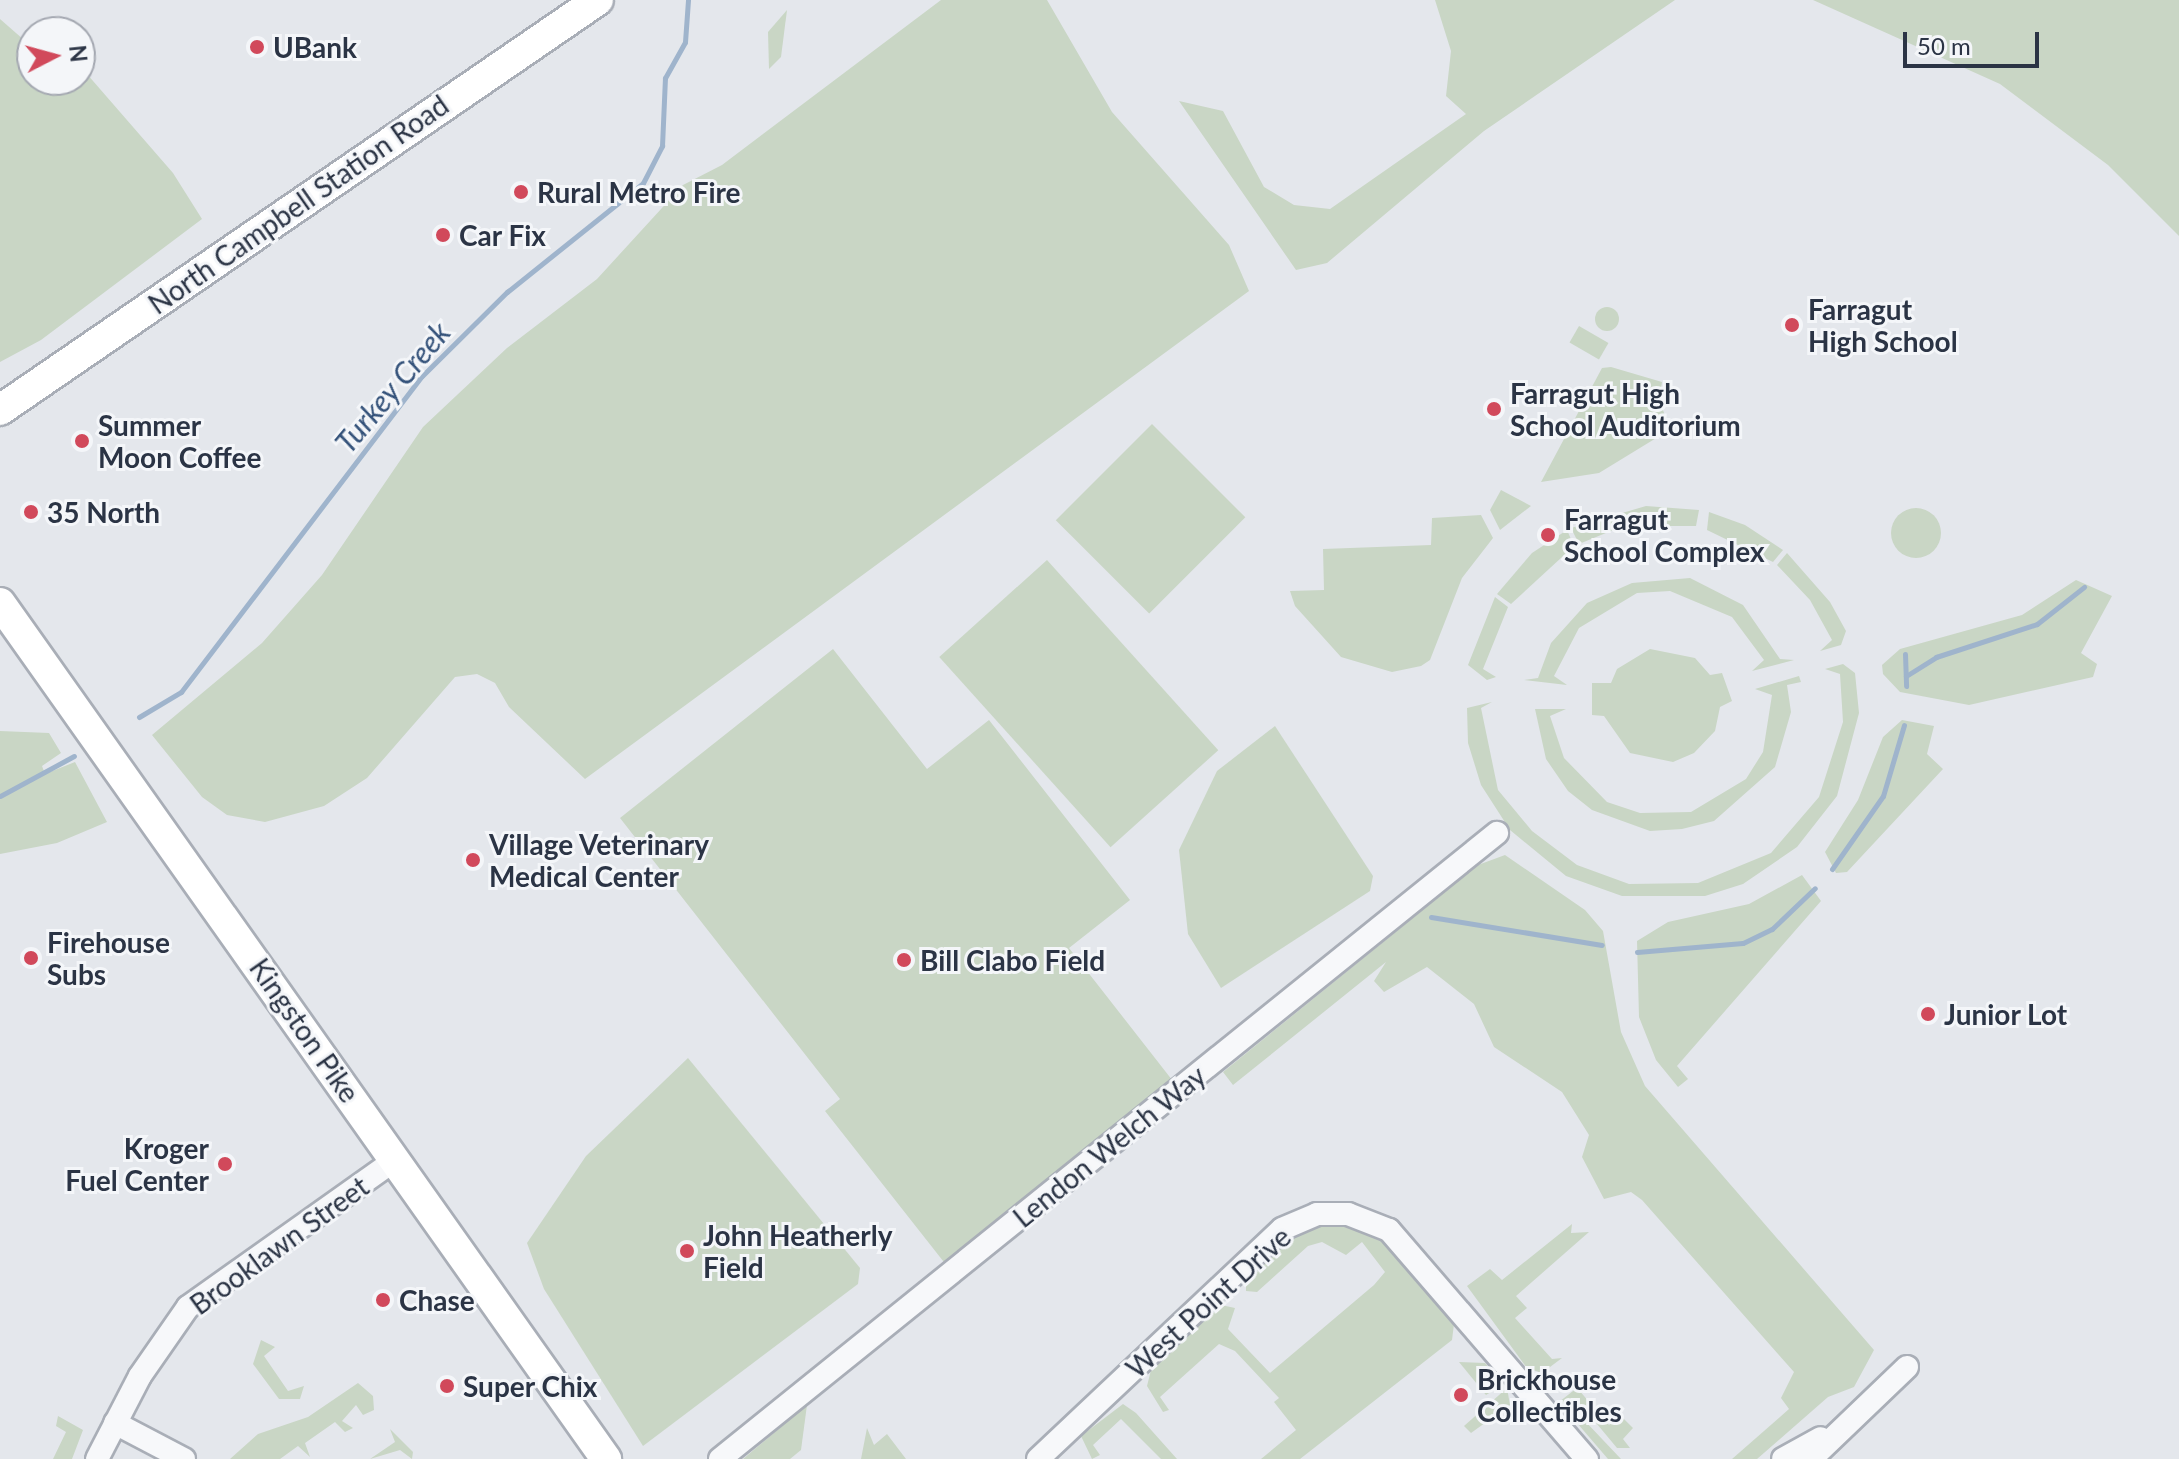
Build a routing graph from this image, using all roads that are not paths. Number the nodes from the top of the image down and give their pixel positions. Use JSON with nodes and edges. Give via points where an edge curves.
{"nodes":[{"id":1,"x":587,"y":3,"type":"edge"},
{"id":2,"x":0,"y":410,"type":"edge"},
{"id":3,"x":0,"y":603,"type":"edge"},
{"id":4,"x":1497,"y":833,"type":"dead end"},
{"id":5,"x":395,"y":1160,"type":"junction"},
{"id":6,"x":1907,"y":1367,"type":"dead end"},
{"id":7,"x":115,"y":1423,"type":"junction"},
{"id":8,"x":1830,"y":1434,"type":"junction"},
{"id":9,"x":97,"y":1459,"type":"edge"},
{"id":10,"x":184,"y":1459,"type":"edge"},
{"id":11,"x":606,"y":1459,"type":"edge"},
{"id":12,"x":720,"y":1459,"type":"edge"},
{"id":13,"x":1038,"y":1459,"type":"edge"},
{"id":14,"x":1587,"y":1459,"type":"edge"},
{"id":15,"x":1783,"y":1459,"type":"edge"},
{"id":16,"x":1811,"y":1459,"type":"edge"}],
"edges":[{"from":1,"to":2,"type":"main road","name":"North Campbell Station Road"},
{"from":3,"to":5,"type":"main road","name":"Kingston Pike"},
{"from":4,"to":12,"type":"street","name":"Lendon Welch Way"},
{"from":5,"to":7,"type":"street","name":"Brooklawn Street","via":[[188,1307]]},
{"from":5,"to":11,"type":"main road","name":"Kingston Pike"},
{"from":6,"to":8,"type":"street"},
{"from":7,"to":9,"type":"street","name":"Brooklawn Street"},
{"from":7,"to":10,"type":"street"},
{"from":8,"to":15,"type":"street"},
{"from":8,"to":16,"type":"street"},
{"from":13,"to":14,"type":"street","name":"West Point Drive","via":[[1282,1229],[1317,1214],[1348,1214],[1389,1230]]}]}
